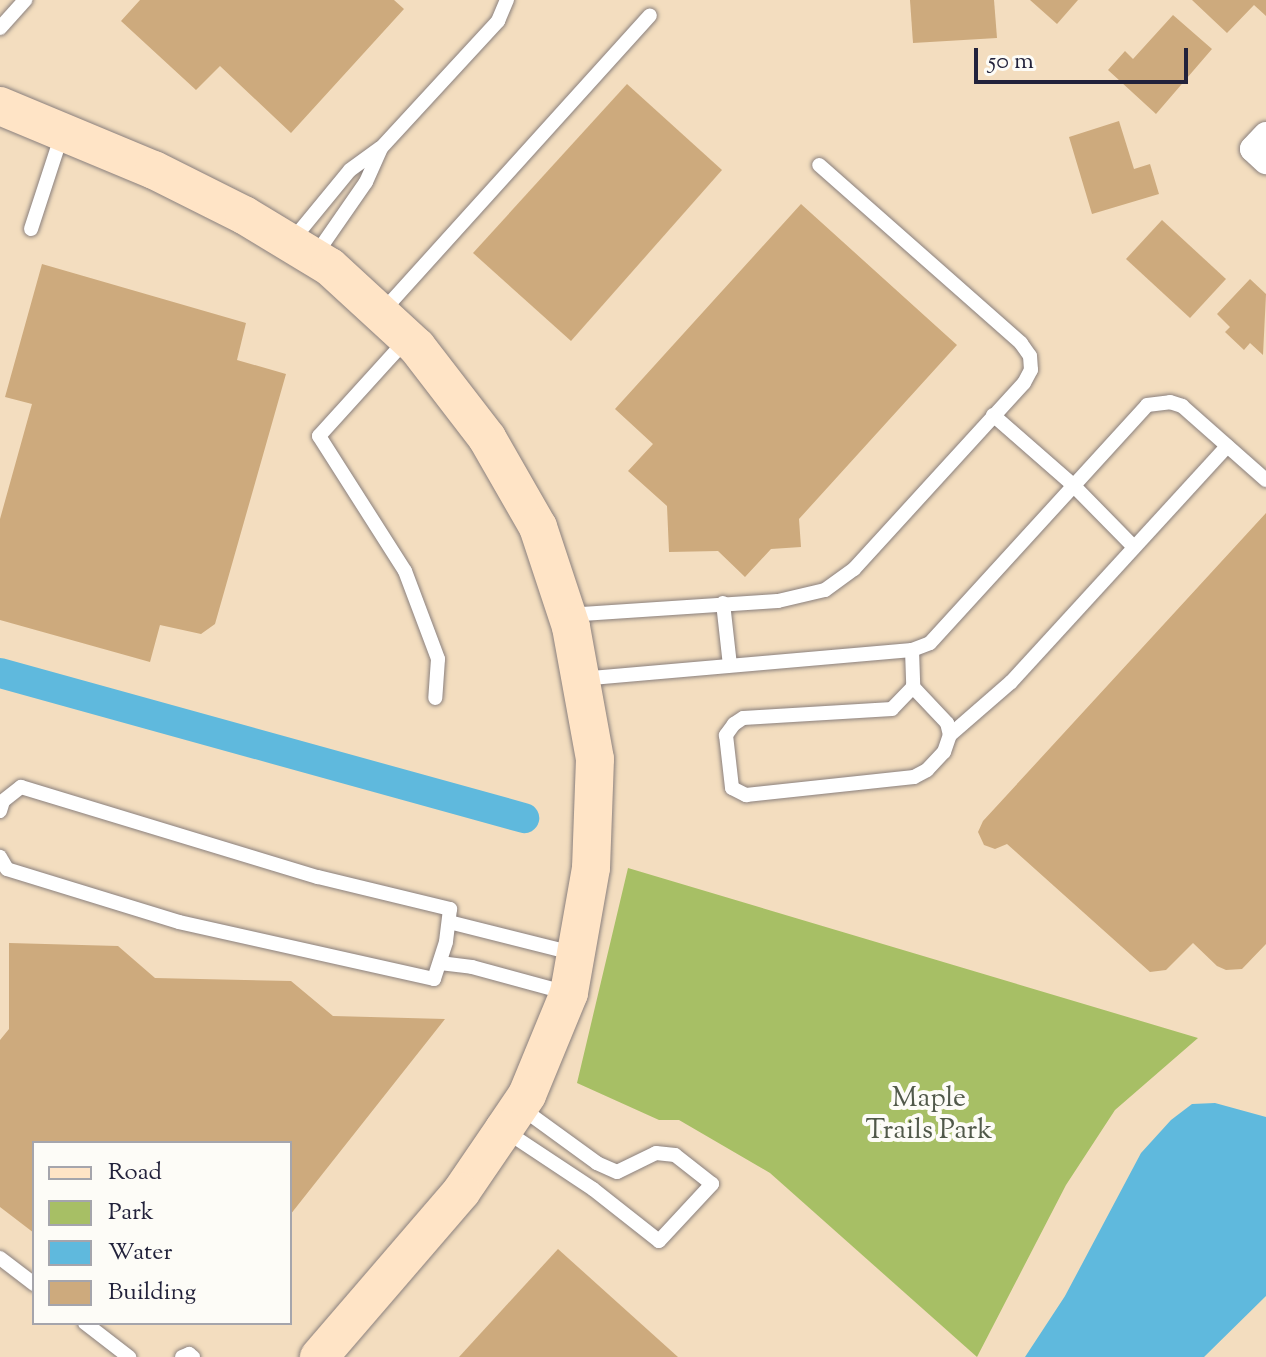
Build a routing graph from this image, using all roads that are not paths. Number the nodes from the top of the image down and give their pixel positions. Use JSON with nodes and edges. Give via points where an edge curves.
{"nodes":[{"id":1,"x":25,"y":0,"type":"edge"},
{"id":2,"x":507,"y":0,"type":"edge"},
{"id":3,"x":650,"y":15,"type":"dead end"},
{"id":4,"x":0,"y":28,"type":"edge"},
{"id":5,"x":0,"y":106,"type":"edge"},
{"id":6,"x":62,"y":132,"type":"junction"},
{"id":7,"x":381,"y":148,"type":"junction"},
{"id":8,"x":819,"y":165,"type":"dead end"},
{"id":9,"x":31,"y":229,"type":"dead end"},
{"id":10,"x":302,"y":250,"type":"junction"},
{"id":11,"x":380,"y":313,"type":"junction"},
{"id":12,"x":408,"y":338,"type":"junction"},
{"id":13,"x":993,"y":415,"type":"junction"},
{"id":14,"x":1227,"y":446,"type":"junction"},
{"id":15,"x":1266,"y":480,"type":"edge"},
{"id":16,"x":1073,"y":485,"type":"junction"},
{"id":17,"x":1134,"y":547,"type":"junction"},
{"id":18,"x":723,"y":603,"type":"junction"},
{"id":19,"x":567,"y":615,"type":"junction"},
{"id":20,"x":912,"y":650,"type":"junction"},
{"id":21,"x":730,"y":665,"type":"junction"},
{"id":22,"x":580,"y":679,"type":"junction"},
{"id":23,"x":913,"y":687,"type":"junction"},
{"id":24,"x":435,"y":698,"type":"dead end"},
{"id":25,"x":950,"y":735,"type":"junction"},
{"id":26,"x":0,"y":811,"type":"edge"},
{"id":27,"x":0,"y":857,"type":"edge"},
{"id":28,"x":449,"y":922,"type":"junction"},
{"id":29,"x":576,"y":954,"type":"junction"},
{"id":30,"x":440,"y":963,"type":"junction"},
{"id":31,"x":569,"y":993,"type":"junction"},
{"id":32,"x":512,"y":1118,"type":"junction"},
{"id":33,"x":0,"y":1258,"type":"edge"},
{"id":34,"x":32,"y":1282,"type":"edge"},
{"id":35,"x":88,"y":1325,"type":"edge"},
{"id":36,"x":129,"y":1357,"type":"edge"},
{"id":37,"x":182,"y":1357,"type":"edge"},
{"id":38,"x":193,"y":1357,"type":"edge"},
{"id":39,"x":319,"y":1357,"type":"edge"}],
"edges":[{"from":1,"to":4,"type":"lane"},
{"from":2,"to":7,"type":"lane","via":[[498,21]]},
{"from":3,"to":11,"type":"lane"},
{"from":5,"to":6,"type":"street"},
{"from":6,"to":9,"type":"lane"},
{"from":6,"to":10,"type":"street","via":[[154,170]]},
{"from":7,"to":10,"type":"lane","via":[[366,182]]},
{"from":7,"to":10,"type":"lane","via":[[350,170]]},
{"from":8,"to":13,"type":"lane","via":[[1021,343],[1031,370]]},
{"from":10,"to":11,"type":"street","via":[[330,267]]},
{"from":11,"to":12,"type":"street"},
{"from":12,"to":19,"type":"street","via":[[487,438],[531,515]]},
{"from":12,"to":24,"type":"lane","via":[[319,436],[405,571],[438,659]]},
{"from":13,"to":16,"type":"lane"},
{"from":13,"to":18,"type":"lane","via":[[854,569],[825,590],[799,599]]},
{"from":14,"to":15,"type":"lane"},
{"from":14,"to":16,"type":"lane","via":[[1182,406],[1160,402],[1137,412]]},
{"from":14,"to":17,"type":"lane"},
{"from":16,"to":17,"type":"lane"},
{"from":16,"to":20,"type":"lane","via":[[950,624],[930,643]]},
{"from":17,"to":25,"type":"lane","via":[[1011,682]]},
{"from":18,"to":19,"type":"lane"},
{"from":18,"to":21,"type":"lane"},
{"from":19,"to":22,"type":"street"},
{"from":20,"to":21,"type":"lane"},
{"from":20,"to":23,"type":"lane"},
{"from":21,"to":22,"type":"lane"},
{"from":22,"to":29,"type":"street","via":[[595,759],[591,868]]},
{"from":23,"to":25,"type":"lane","via":[[947,723]]},
{"from":23,"to":25,"type":"lane","via":[[892,709],[743,718],[726,735],[732,788],[746,795],[914,777],[944,752]]},
{"from":26,"to":28,"type":"lane","via":[[3,801],[21,787],[318,877],[450,909]]},
{"from":27,"to":30,"type":"lane","via":[[7,869],[179,922],[434,979]]},
{"from":28,"to":29,"type":"lane"},
{"from":28,"to":30,"type":"lane"},
{"from":29,"to":31,"type":"street"},
{"from":30,"to":31,"type":"lane"},
{"from":31,"to":32,"type":"street"},
{"from":32,"to":32,"type":"lane","via":[[617,1172],[656,1153],[675,1155],[712,1184],[659,1241]]},
{"from":32,"to":39,"type":"street","via":[[461,1192]]},
{"from":33,"to":34,"type":"lane"},
{"from":35,"to":36,"type":"lane"},
{"from":37,"to":38,"type":"lane"}]}
